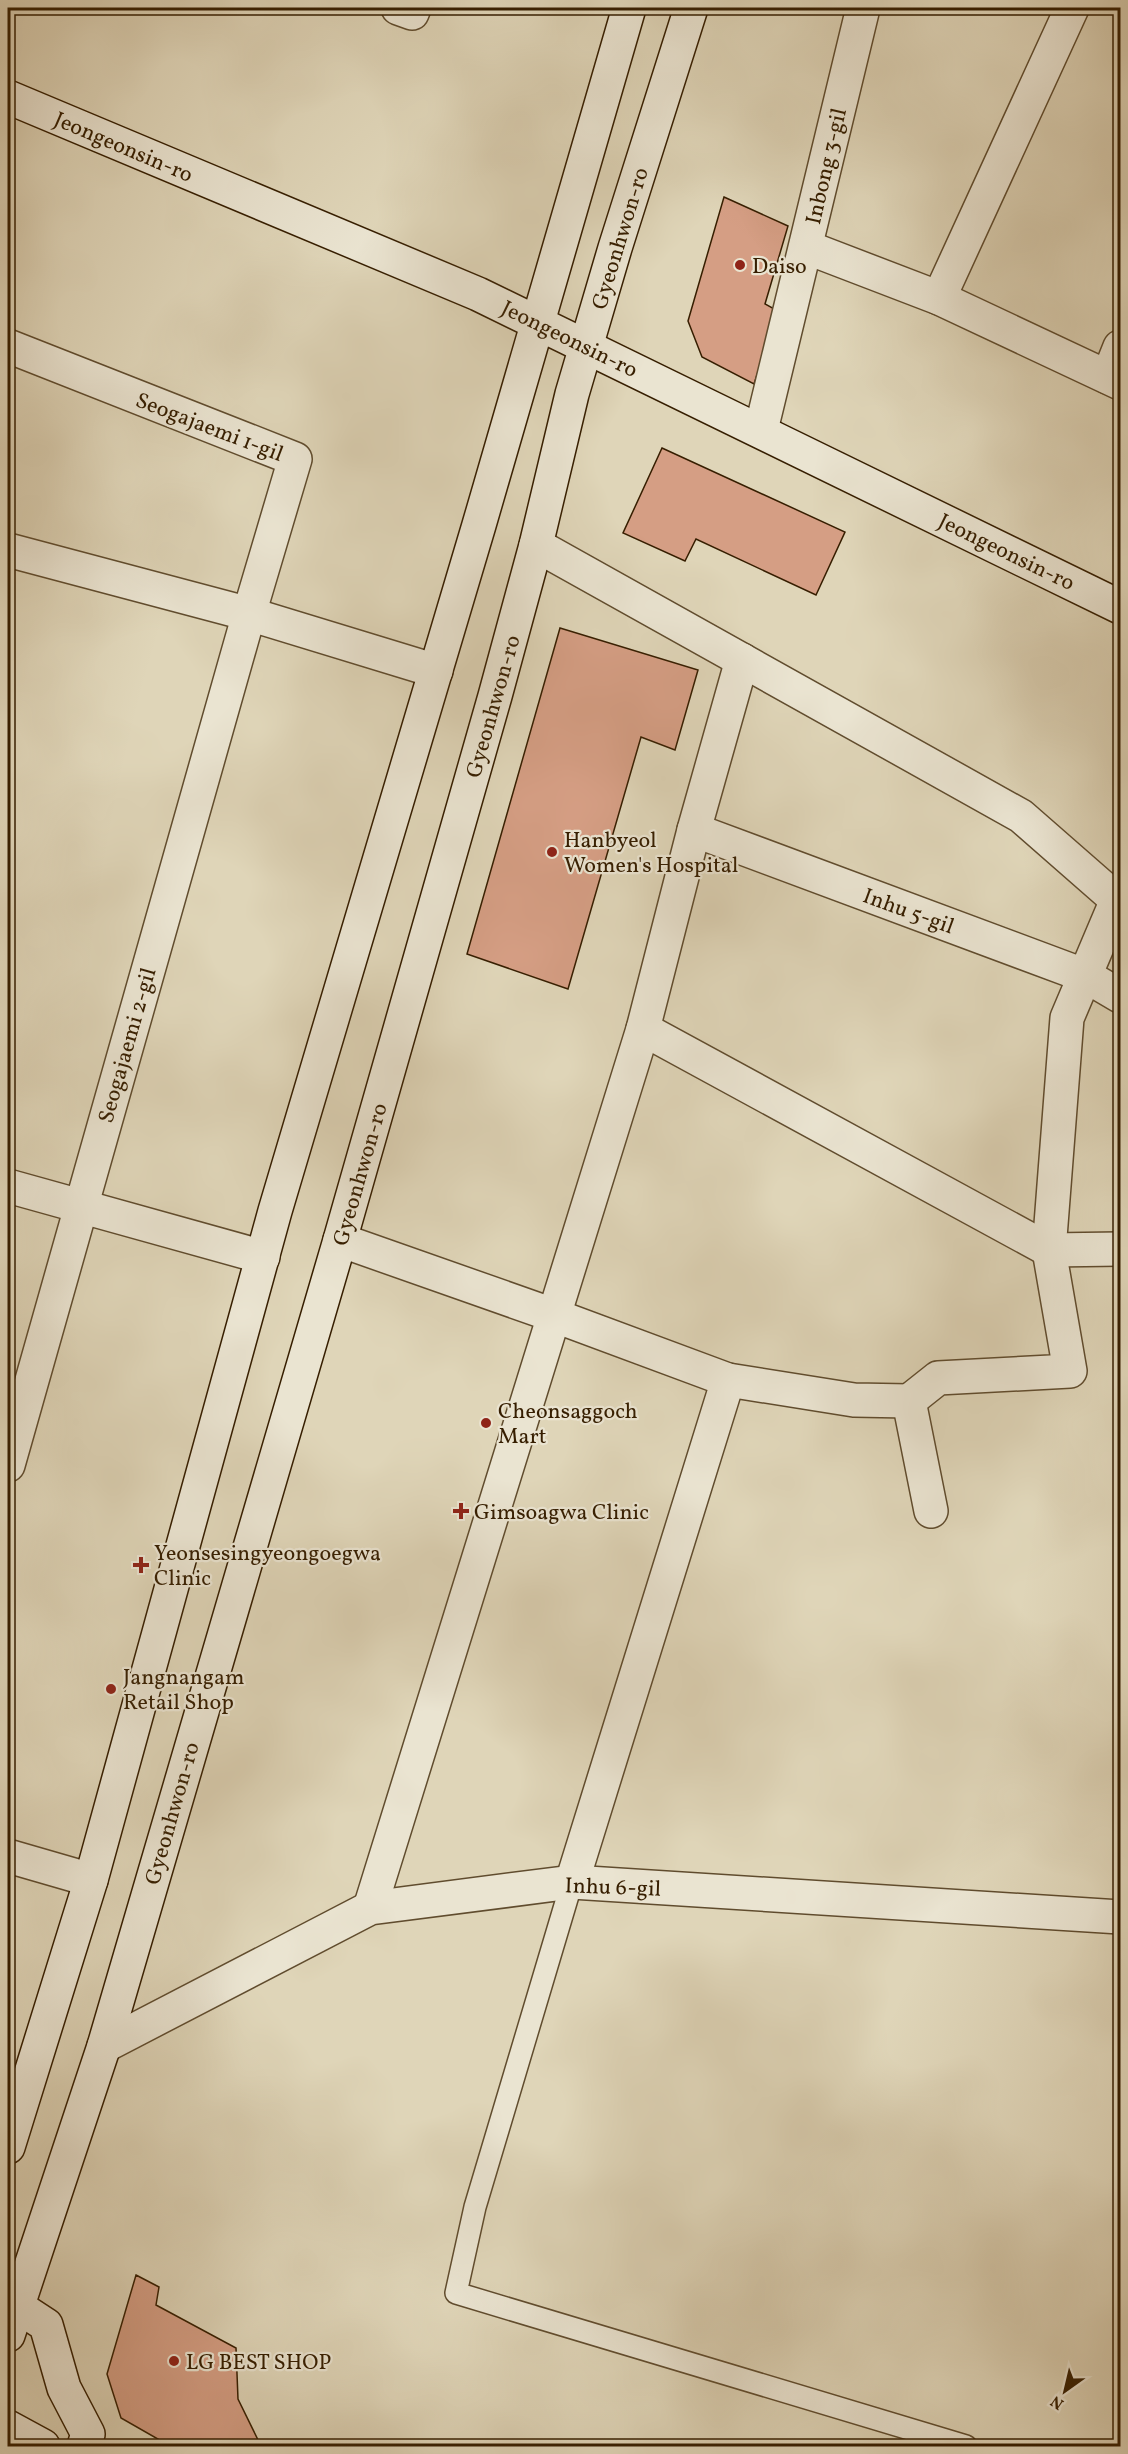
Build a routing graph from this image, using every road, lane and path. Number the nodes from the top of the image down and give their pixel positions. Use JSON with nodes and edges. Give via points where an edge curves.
{"nodes":[{"id":1,"x":398,"y":8,"type":"edge"},
{"id":2,"x":414,"y":8,"type":"edge"},
{"id":3,"x":629,"y":8,"type":"edge"},
{"id":4,"x":691,"y":8,"type":"edge"},
{"id":5,"x":863,"y":8,"type":"edge"},
{"id":6,"x":1072,"y":8,"type":"edge"},
{"id":7,"x":8,"y":97,"type":"edge"},
{"id":8,"x":806,"y":247,"type":"junction"},
{"id":9,"x":939,"y":298,"type":"junction"},
{"id":10,"x":537,"y":322,"type":"junction"},
{"id":11,"x":8,"y":346,"type":"edge"},
{"id":12,"x":586,"y":346,"type":"junction"},
{"id":13,"x":1120,"y":347,"type":"edge"},
{"id":14,"x":1114,"y":380,"type":"edge"},
{"id":15,"x":761,"y":430,"type":"junction"},
{"id":16,"x":536,"y":545,"type":"junction"},
{"id":17,"x":8,"y":550,"type":"edge"},
{"id":18,"x":1120,"y":607,"type":"edge"},
{"id":19,"x":249,"y":614,"type":"junction"},
{"id":20,"x":742,"y":660,"type":"junction"},
{"id":21,"x":436,"y":671,"type":"junction"},
{"id":22,"x":694,"y":830,"type":"junction"},
{"id":23,"x":172,"y":884,"type":"joint"},
{"id":24,"x":1086,"y":976,"type":"junction"},
{"id":25,"x":1120,"y":996,"type":"edge"},
{"id":26,"x":643,"y":1029,"type":"junction"},
{"id":27,"x":8,"y":1186,"type":"edge"},
{"id":28,"x":80,"y":1206,"type":"junction"},
{"id":29,"x":340,"y":1240,"type":"junction"},
{"id":30,"x":1120,"y":1249,"type":"edge"},
{"id":31,"x":1049,"y":1250,"type":"junction"},
{"id":32,"x":263,"y":1257,"type":"junction"},
{"id":33,"x":554,"y":1315,"type":"junction"},
{"id":34,"x":728,"y":1380,"type":"junction"},
{"id":35,"x":909,"y":1401,"type":"junction"},
{"id":36,"x":8,"y":1465,"type":"edge"},
{"id":37,"x":931,"y":1511,"type":"dead end"},
{"id":38,"x":8,"y":1856,"type":"edge"},
{"id":39,"x":91,"y":1880,"type":"junction"},
{"id":40,"x":572,"y":1882,"type":"junction"},
{"id":41,"x":370,"y":1908,"type":"junction"},
{"id":42,"x":1120,"y":1917,"type":"edge"},
{"id":43,"x":105,"y":2046,"type":"junction"},
{"id":44,"x":8,"y":2147,"type":"edge"},
{"id":45,"x":12,"y":2320,"type":"edge"},
{"id":46,"x":8,"y":2427,"type":"edge"},
{"id":47,"x":43,"y":2446,"type":"edge"},
{"id":48,"x":84,"y":2446,"type":"edge"},
{"id":49,"x":966,"y":2446,"type":"edge"}],
"edges":[{"from":1,"to":2,"type":"street","via":[[412,14]]},
{"from":3,"to":10,"type":"street"},
{"from":4,"to":12,"type":"street","name":"Gyeonhwon-ro"},
{"from":5,"to":8,"type":"street","name":"Inbong 3-gil"},
{"from":6,"to":9,"type":"street"},
{"from":7,"to":10,"type":"street","name":"Jeongeonsin-ro","via":[[452,282]]},
{"from":8,"to":9,"type":"street"},
{"from":8,"to":15,"type":"street","name":"Inbong 3-gil"},
{"from":9,"to":14,"type":"street"},
{"from":10,"to":12,"type":"street","name":"Jeongeonsin-ro"},
{"from":10,"to":21,"type":"street"},
{"from":11,"to":19,"type":"street","name":"Seogajaemi 1-gil","via":[[295,459]]},
{"from":12,"to":15,"type":"street","name":"Jeongeonsin-ro"},
{"from":12,"to":16,"type":"street","name":"Gyeonhwon-ro"},
{"from":13,"to":14,"type":"street"},
{"from":15,"to":18,"type":"street","name":"Jeongeonsin-ro"},
{"from":16,"to":20,"type":"street"},
{"from":16,"to":29,"type":"street","name":"Gyeonhwon-ro"},
{"from":17,"to":19,"type":"street"},
{"from":19,"to":21,"type":"street"},
{"from":19,"to":23,"type":"street","name":"Seogajaemi 1-gil"},
{"from":20,"to":22,"type":"street"},
{"from":20,"to":24,"type":"street","via":[[1021,816],[1117,900]]},
{"from":21,"to":32,"type":"street"},
{"from":22,"to":24,"type":"street","name":"Inhu 5-gil"},
{"from":22,"to":26,"type":"street"},
{"from":23,"to":28,"type":"street","name":"Seogajaemi 2-gil"},
{"from":24,"to":25,"type":"street","name":"Inhu 5-gil"},
{"from":24,"to":31,"type":"street","via":[[1067,1018]]},
{"from":26,"to":31,"type":"street"},
{"from":26,"to":33,"type":"street"},
{"from":27,"to":28,"type":"street"},
{"from":28,"to":32,"type":"street"},
{"from":28,"to":36,"type":"street","name":"Seogajaemi 2-gil"},
{"from":29,"to":33,"type":"street"},
{"from":29,"to":43,"type":"street","name":"Gyeonhwon-ro"},
{"from":30,"to":31,"type":"street"},
{"from":31,"to":35,"type":"street","via":[[1070,1371],[938,1378]]},
{"from":32,"to":39,"type":"street"},
{"from":33,"to":34,"type":"street"},
{"from":33,"to":41,"type":"street"},
{"from":34,"to":35,"type":"street","via":[[854,1400]]},
{"from":34,"to":40,"type":"street"},
{"from":35,"to":37,"type":"street"},
{"from":38,"to":39,"type":"street"},
{"from":39,"to":44,"type":"street"},
{"from":40,"to":41,"type":"street","name":"Inhu 6-gil"},
{"from":40,"to":42,"type":"street","name":"Inhu 6-gil"},
{"from":40,"to":49,"type":"lane","via":[[476,2207],[456,2294]]},
{"from":41,"to":43,"type":"street","name":"Inhu 6-gil"},
{"from":43,"to":45,"type":"street","name":"Gyeonhwon-ro"},
{"from":45,"to":48,"type":"street","via":[[46,2325],[64,2388],[88,2434]]},
{"from":46,"to":47,"type":"street"}]}
